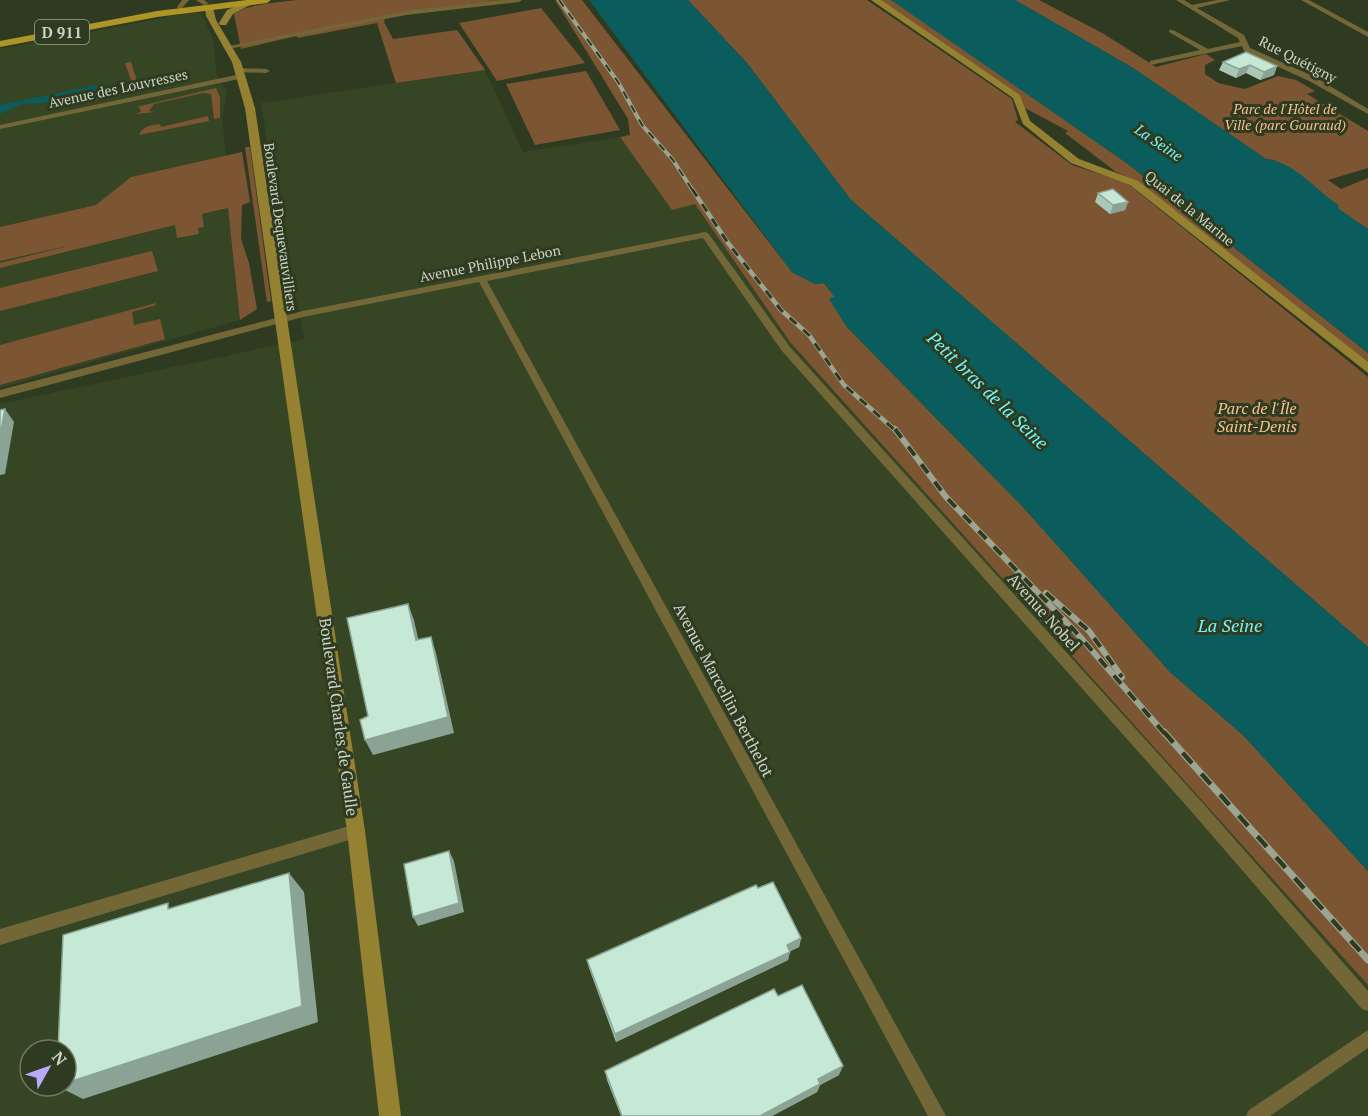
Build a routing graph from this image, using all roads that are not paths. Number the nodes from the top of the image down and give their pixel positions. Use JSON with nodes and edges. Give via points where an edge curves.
{"nodes":[{"id":1,"x":241,"y":0,"type":"edge"},
{"id":2,"x":267,"y":0,"type":"edge"},
{"id":3,"x":519,"y":0,"type":"edge"},
{"id":4,"x":875,"y":0,"type":"edge"},
{"id":5,"x":1179,"y":0,"type":"edge"},
{"id":6,"x":1227,"y":0,"type":"edge"},
{"id":7,"x":1304,"y":0,"type":"edge"},
{"id":8,"x":252,"y":2,"type":"junction"},
{"id":9,"x":183,"y":4,"type":"edge"},
{"id":10,"x":205,"y":4,"type":"edge"},
{"id":11,"x":1191,"y":7,"type":"junction"},
{"id":12,"x":223,"y":23,"type":"junction"},
{"id":13,"x":1171,"y":31,"type":"dead end"},
{"id":14,"x":1368,"y":35,"type":"edge"},
{"id":15,"x":223,"y":36,"type":"junction"},
{"id":16,"x":0,"y":39,"type":"edge"},
{"id":17,"x":1244,"y":43,"type":"junction"},
{"id":18,"x":0,"y":44,"type":"edge"},
{"id":19,"x":228,"y":47,"type":"junction"},
{"id":20,"x":1205,"y":50,"type":"junction"},
{"id":21,"x":1153,"y":63,"type":"dead end"},
{"id":22,"x":266,"y":71,"type":"dead end"},
{"id":23,"x":239,"y":73,"type":"junction"},
{"id":24,"x":1368,"y":112,"type":"edge"},
{"id":25,"x":0,"y":127,"type":"edge"},
{"id":26,"x":705,"y":235,"type":"joint"},
{"id":27,"x":482,"y":280,"type":"junction"},
{"id":28,"x":280,"y":320,"type":"junction"},
{"id":29,"x":1368,"y":369,"type":"edge"},
{"id":30,"x":0,"y":394,"type":"edge"},
{"id":31,"x":356,"y":831,"type":"junction"},
{"id":32,"x":0,"y":937,"type":"edge"},
{"id":33,"x":1368,"y":1003,"type":"edge"},
{"id":34,"x":1368,"y":1038,"type":"edge"},
{"id":35,"x":390,"y":1116,"type":"edge"},
{"id":36,"x":937,"y":1116,"type":"edge"},
{"id":37,"x":1255,"y":1116,"type":"edge"}],
"edges":[{"from":1,"to":10,"type":"main road","number":"D 911"},
{"from":2,"to":8,"type":"main road","number":"D 911"},
{"from":3,"to":19,"type":"street","via":[[406,12]]},
{"from":4,"to":29,"type":"main road","name":"Quai de la Marine","via":[[1017,97],[1026,122],[1075,161],[1134,183]]},
{"from":5,"to":11,"type":"street","name":"Rue Quétigny"},
{"from":6,"to":11,"type":"street"},
{"from":7,"to":14,"type":"street"},
{"from":8,"to":10,"type":"main road","number":"D 911"},
{"from":8,"to":12,"type":"main road","via":[[230,12]]},
{"from":9,"to":10,"type":"main road","number":"D 911"},
{"from":9,"to":16,"type":"main road","number":"D 911"},
{"from":10,"to":12,"type":"main road","via":[[216,10]]},
{"from":10,"to":15,"type":"main road","name":"Boulevard Dequevauvilliers"},
{"from":10,"to":18,"type":"main road","number":"D 911"},
{"from":11,"to":17,"type":"street","name":"Rue Quétigny","via":[[1241,37]]},
{"from":12,"to":15,"type":"main road","name":"Boulevard Dequevauvilliers"},
{"from":13,"to":20,"type":"street"},
{"from":15,"to":19,"type":"main road","name":"Boulevard Dequevauvilliers"},
{"from":17,"to":20,"type":"street"},
{"from":17,"to":24,"type":"street","name":"Rue Quétigny","via":[[1247,49],[1312,79]]},
{"from":19,"to":23,"type":"main road","name":"Boulevard Dequevauvilliers"},
{"from":20,"to":21,"type":"street"},
{"from":22,"to":23,"type":"street","name":"Avenue des Louvresses"},
{"from":23,"to":25,"type":"street","name":"Avenue des Louvresses"},
{"from":23,"to":28,"type":"main road","name":"Boulevard Dequevauvilliers","via":[[250,108]]},
{"from":26,"to":27,"type":"street","name":"Avenue Philippe Lebon"},
{"from":26,"to":33,"type":"street","name":"Avenue Nobel","via":[[786,349]]},
{"from":27,"to":28,"type":"street","name":"Avenue Philippe Lebon"},
{"from":27,"to":36,"type":"street","name":"Avenue Marcellin Berthelot"},
{"from":28,"to":30,"type":"street","name":"Boulevard Dequevauvilliers"},
{"from":28,"to":31,"type":"main road","name":"Boulevard Charles de Gaulle"},
{"from":31,"to":32,"type":"street"},
{"from":31,"to":35,"type":"main road","name":"Boulevard Charles de Gaulle"},
{"from":34,"to":37,"type":"street"}]}
